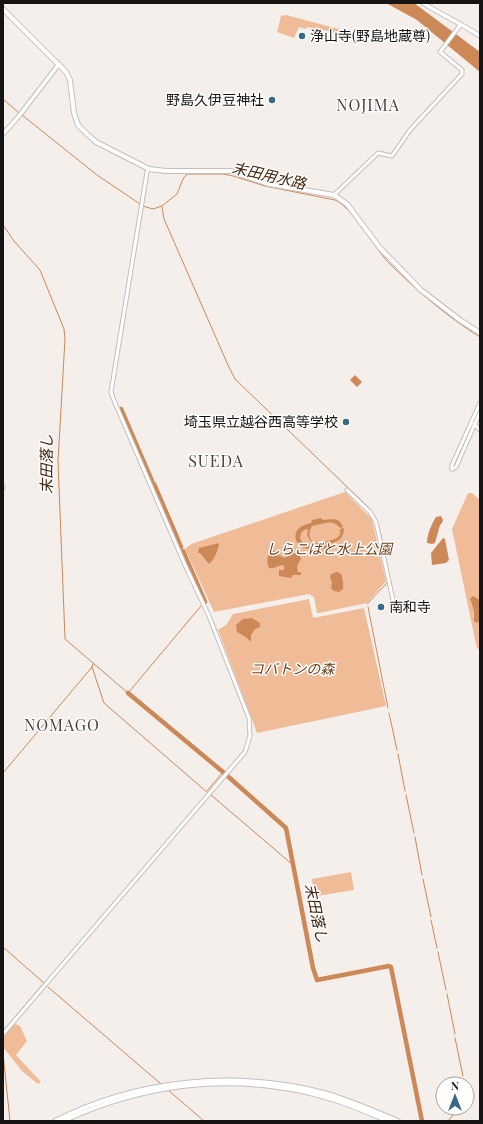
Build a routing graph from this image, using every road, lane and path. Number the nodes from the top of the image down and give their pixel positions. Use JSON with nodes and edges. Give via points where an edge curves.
{"nodes":[{"id":1,"x":423,"y":3,"type":"edge"},
{"id":2,"x":3,"y":9,"type":"edge"},
{"id":3,"x":461,"y":24,"type":"junction"},
{"id":4,"x":480,"y":36,"type":"edge"},
{"id":5,"x":59,"y":64,"type":"junction"},
{"id":6,"x":3,"y":134,"type":"edge"},
{"id":7,"x":149,"y":169,"type":"junction"},
{"id":8,"x":334,"y":195,"type":"junction"},
{"id":9,"x":480,"y":333,"type":"edge"},
{"id":10,"x":480,"y":403,"type":"edge"},
{"id":11,"x":480,"y":412,"type":"edge"},
{"id":12,"x":473,"y":423,"type":"junction"},
{"id":13,"x":480,"y":430,"type":"edge"},
{"id":14,"x":347,"y":490,"type":"dead end"},
{"id":15,"x":393,"y":600,"type":"dead end"},
{"id":16,"x":3,"y":1034,"type":"edge"},
{"id":17,"x":55,"y":1121,"type":"edge"},
{"id":18,"x":63,"y":1121,"type":"edge"},
{"id":19,"x":389,"y":1121,"type":"edge"},
{"id":20,"x":398,"y":1121,"type":"edge"}],
"edges":[{"from":1,"to":3,"type":"main road"},
{"from":2,"to":5,"type":"main road"},
{"from":3,"to":4,"type":"main road"},
{"from":3,"to":8,"type":"street","via":[[440,52],[462,70],[462,74],[410,130],[392,156],[378,153]]},
{"from":5,"to":6,"type":"main road"},
{"from":5,"to":7,"type":"main road","via":[[70,80],[76,119],[83,131],[102,145]]},
{"from":7,"to":8,"type":"main road","via":[[230,172],[269,184]]},
{"from":7,"to":16,"type":"street","via":[[111,392],[209,616],[249,718],[251,731],[245,752]]},
{"from":8,"to":9,"type":"main road","via":[[348,204],[377,244],[418,287]]},
{"from":10,"to":12,"type":"street"},
{"from":11,"to":12,"type":"street"},
{"from":12,"to":12,"type":"street","via":[[456,467],[452,469],[452,465]]},
{"from":12,"to":13,"type":"street"},
{"from":14,"to":15,"type":"street","via":[[370,512],[376,522]]},
{"from":17,"to":20,"type":"main road","via":[[91,1104],[144,1089],[185,1082],[226,1080],[273,1083],[324,1093]]},
{"from":18,"to":19,"type":"main road","via":[[100,1105],[146,1092],[185,1085],[223,1083],[265,1085],[303,1091],[353,1106]]}]}
